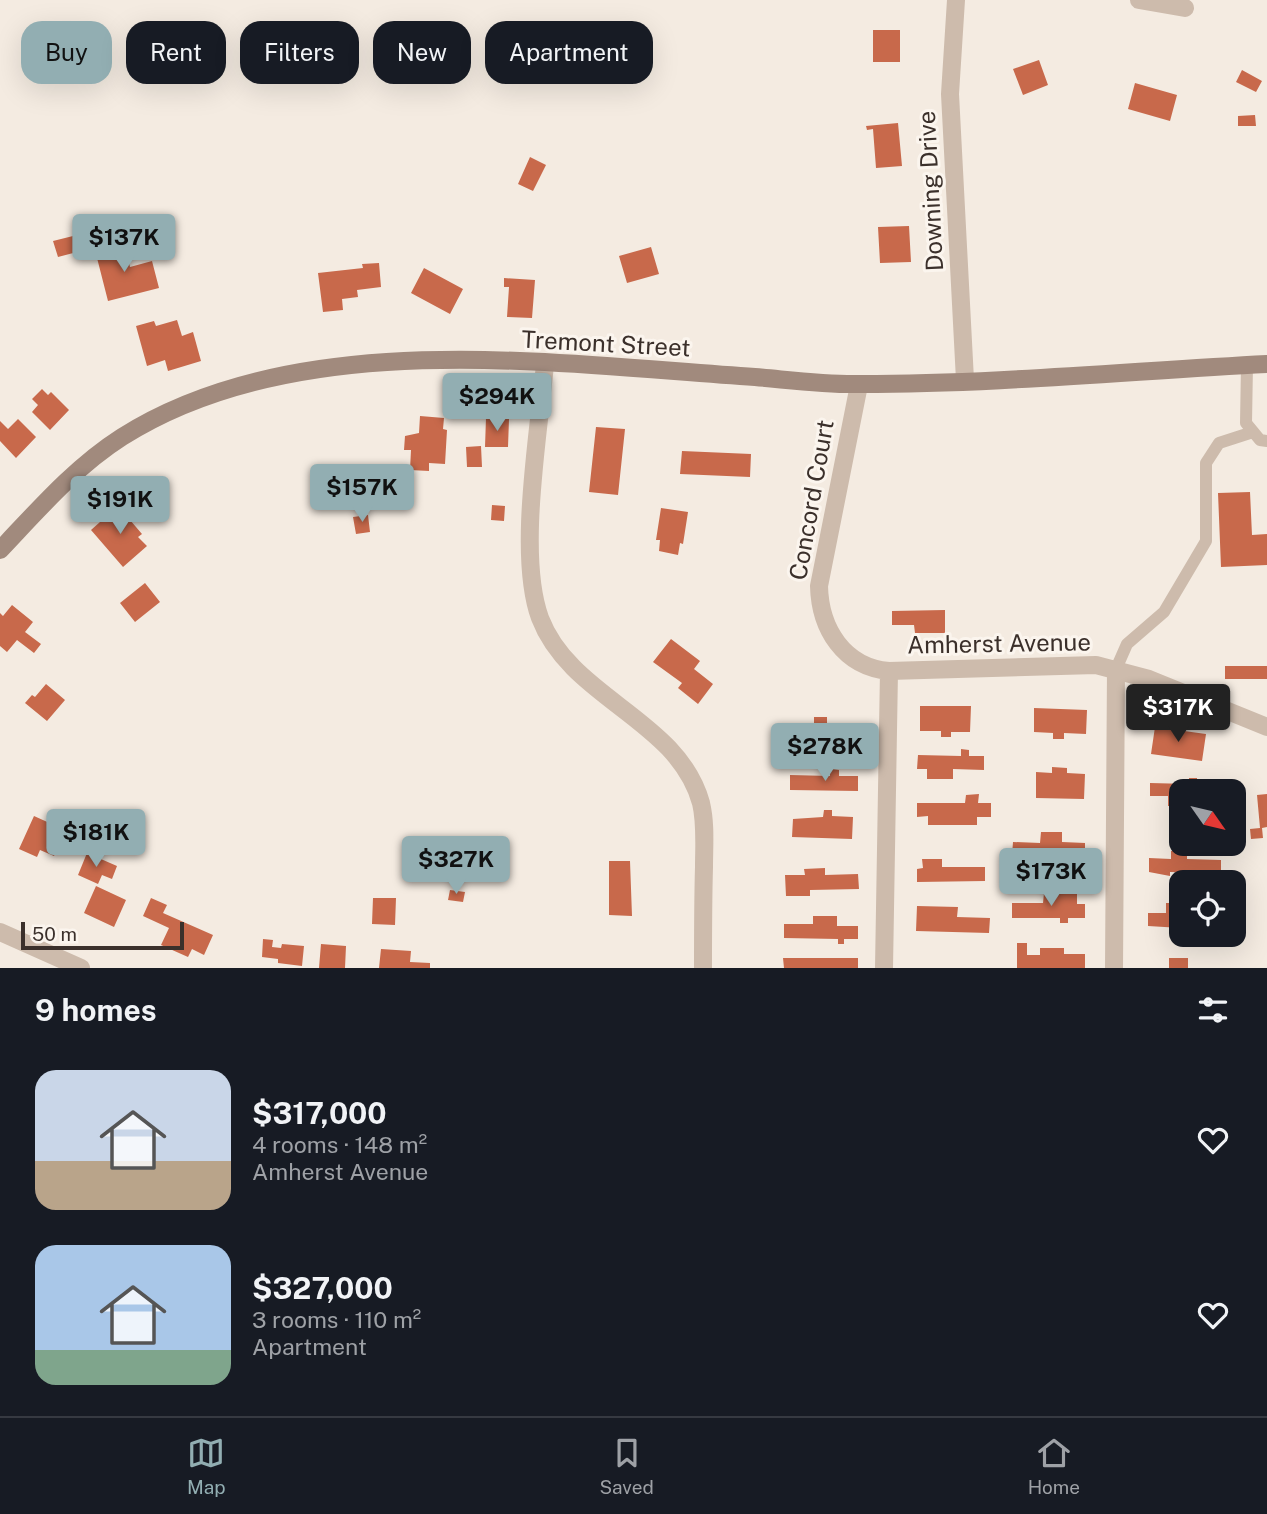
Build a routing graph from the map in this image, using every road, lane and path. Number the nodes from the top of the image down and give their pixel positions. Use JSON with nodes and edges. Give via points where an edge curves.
{"nodes":[{"id":1,"x":956,"y":0,"type":"edge"},
{"id":2,"x":1139,"y":0,"type":"edge"},
{"id":3,"x":1185,"y":8,"type":"dead end"},
{"id":4,"x":545,"y":364,"type":"junction"},
{"id":5,"x":1267,"y":364,"type":"edge"},
{"id":6,"x":1247,"y":365,"type":"junction"},
{"id":7,"x":965,"y":380,"type":"junction"},
{"id":8,"x":859,"y":384,"type":"junction"},
{"id":9,"x":1254,"y":432,"type":"junction"},
{"id":10,"x":1267,"y":441,"type":"edge"},
{"id":11,"x":0,"y":550,"type":"edge"},
{"id":12,"x":1116,"y":669,"type":"junction"},
{"id":13,"x":890,"y":671,"type":"junction"},
{"id":14,"x":1267,"y":727,"type":"edge"},
{"id":15,"x":0,"y":932,"type":"edge"},
{"id":16,"x":48,"y":962,"type":"edge"},
{"id":17,"x":81,"y":968,"type":"edge"},
{"id":18,"x":703,"y":968,"type":"edge"},
{"id":19,"x":884,"y":968,"type":"edge"},
{"id":20,"x":1114,"y":968,"type":"edge"}],
"edges":[{"from":1,"to":7,"type":"street","name":"Downing Drive","via":[[950,94]]},
{"from":2,"to":3,"type":"street"},
{"from":4,"to":8,"type":"main road","name":"Tremont Street"},
{"from":4,"to":11,"type":"main road","name":"Tremont Street","via":[[353,364],[302,371],[223,392],[153,420],[111,445],[65,482]]},
{"from":4,"to":18,"type":"street","via":[[530,542],[535,602],[562,655],[668,747],[696,789],[704,823]]},
{"from":5,"to":6,"type":"main road","name":"Tremont Street"},
{"from":6,"to":7,"type":"main road","name":"Tremont Street"},
{"from":6,"to":9,"type":"lane","via":[[1245,423]]},
{"from":7,"to":8,"type":"main road","name":"Tremont Street"},
{"from":8,"to":13,"type":"street","name":"Concord Court","via":[[821,568],[819,603],[828,631],[843,649],[862,665]]},
{"from":9,"to":10,"type":"lane"},
{"from":9,"to":12,"type":"lane","via":[[1219,443],[1206,463],[1206,541],[1164,612],[1128,644]]},
{"from":12,"to":13,"type":"street","name":"Amherst Avenue","via":[[1096,665]]},
{"from":12,"to":14,"type":"street","name":"Amherst Avenue"},
{"from":12,"to":20,"type":"street"},
{"from":13,"to":19,"type":"street"},
{"from":15,"to":16,"type":"street"},
{"from":16,"to":17,"type":"street"}]}
